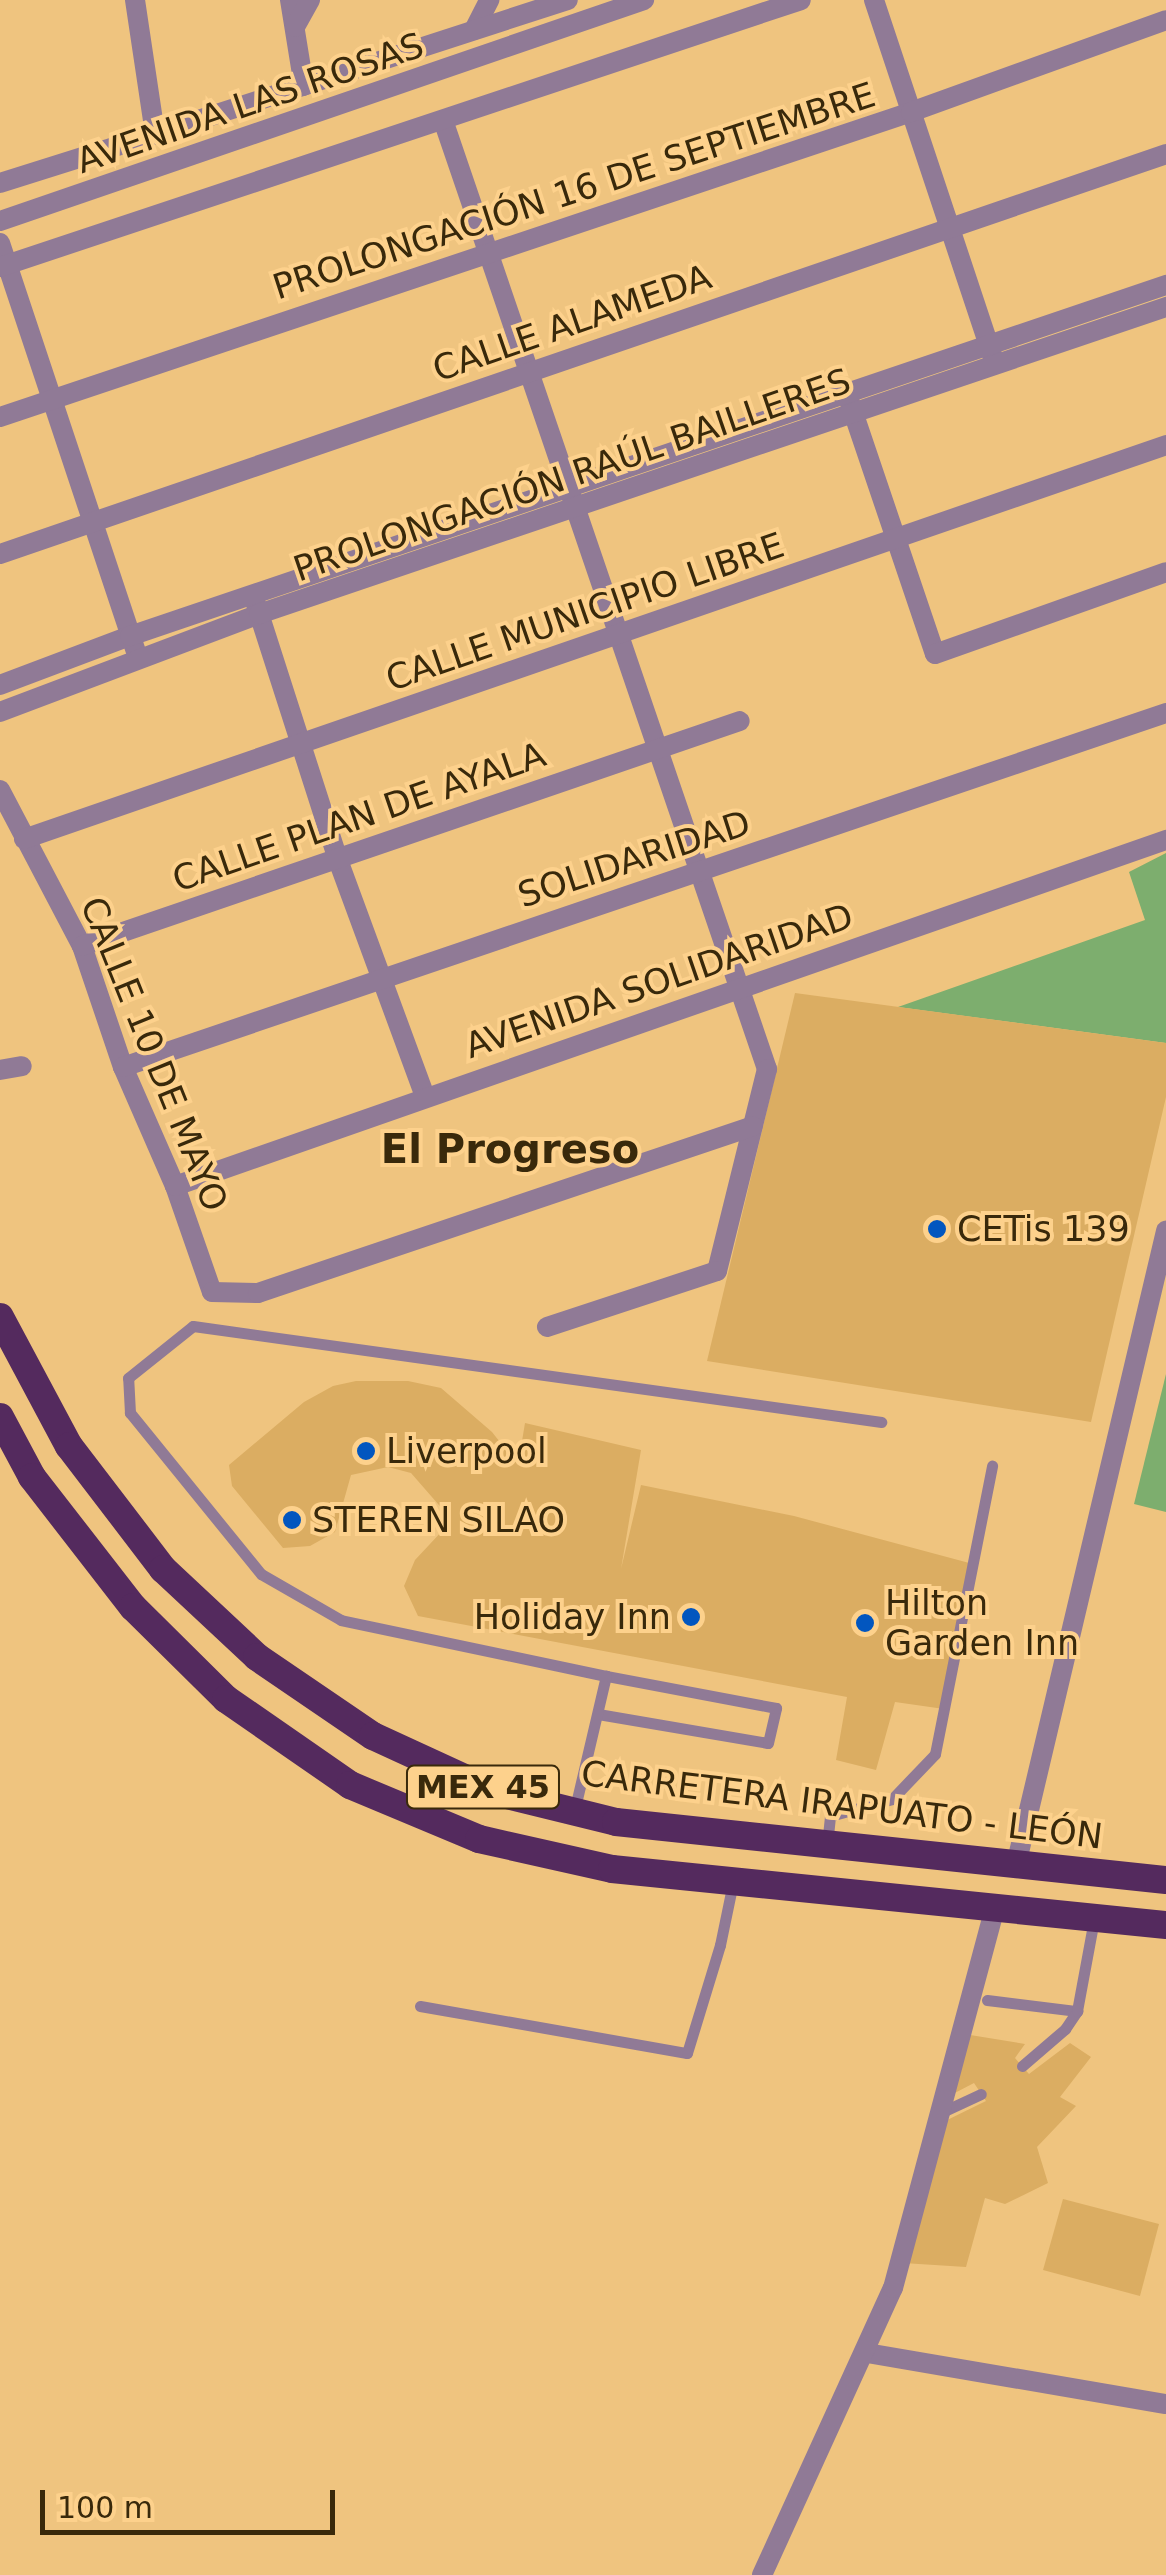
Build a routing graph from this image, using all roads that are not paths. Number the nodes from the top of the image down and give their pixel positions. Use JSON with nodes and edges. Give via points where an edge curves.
{"nodes":[{"id":1,"x":135,"y":0,"type":"edge"},
{"id":2,"x":290,"y":0,"type":"edge"},
{"id":3,"x":310,"y":0,"type":"edge"},
{"id":4,"x":489,"y":0,"type":"edge"},
{"id":5,"x":568,"y":0,"type":"edge"},
{"id":6,"x":644,"y":0,"type":"edge"},
{"id":7,"x":801,"y":0,"type":"edge"},
{"id":8,"x":874,"y":0,"type":"edge"},
{"id":9,"x":1166,"y":20,"type":"edge"},
{"id":10,"x":294,"y":27,"type":"junction"},
{"id":11,"x":474,"y":30,"type":"junction"},
{"id":12,"x":304,"y":86,"type":"junction"},
{"id":13,"x":910,"y":112,"type":"junction"},
{"id":14,"x":443,"y":120,"type":"junction"},
{"id":15,"x":155,"y":134,"type":"junction"},
{"id":16,"x":1166,"y":154,"type":"edge"},
{"id":17,"x":0,"y":183,"type":"edge"},
{"id":18,"x":0,"y":221,"type":"edge"},
{"id":19,"x":950,"y":228,"type":"junction"},
{"id":20,"x":0,"y":243,"type":"edge"},
{"id":21,"x":488,"y":254,"type":"junction"},
{"id":22,"x":4,"y":266,"type":"edge"},
{"id":23,"x":1166,"y":285,"type":"edge"},
{"id":24,"x":1166,"y":307,"type":"edge"},
{"id":25,"x":989,"y":347,"type":"junction"},
{"id":26,"x":996,"y":368,"type":"junction"},
{"id":27,"x":529,"y":372,"type":"junction"},
{"id":28,"x":51,"y":400,"type":"junction"},
{"id":29,"x":850,"y":405,"type":"junction"},
{"id":30,"x":0,"y":417,"type":"edge"},
{"id":31,"x":1166,"y":445,"type":"edge"},
{"id":32,"x":574,"y":500,"type":"junction"},
{"id":33,"x":90,"y":524,"type":"junction"},
{"id":34,"x":899,"y":538,"type":"junction"},
{"id":35,"x":0,"y":554,"type":"edge"},
{"id":36,"x":1166,"y":572,"type":"edge"},
{"id":37,"x":256,"y":605,"type":"junction"},
{"id":38,"x":130,"y":636,"type":"junction"},
{"id":39,"x":620,"y":636,"type":"junction"},
{"id":40,"x":138,"y":657,"type":"junction"},
{"id":41,"x":0,"y":686,"type":"edge"},
{"id":42,"x":0,"y":712,"type":"edge"},
{"id":43,"x":1166,"y":714,"type":"edge"},
{"id":44,"x":740,"y":721,"type":"dead end"},
{"id":45,"x":300,"y":743,"type":"junction"},
{"id":46,"x":657,"y":748,"type":"junction"},
{"id":47,"x":0,"y":790,"type":"edge"},
{"id":48,"x":24,"y":840,"type":"junction"},
{"id":49,"x":1166,"y":840,"type":"edge"},
{"id":50,"x":338,"y":860,"type":"junction"},
{"id":51,"x":700,"y":871,"type":"junction"},
{"id":52,"x":82,"y":946,"type":"junction"},
{"id":53,"x":380,"y":977,"type":"junction"},
{"id":54,"x":739,"y":988,"type":"junction"},
{"id":55,"x":22,"y":1066,"type":"dead end"},
{"id":56,"x":123,"y":1067,"type":"junction"},
{"id":57,"x":0,"y":1070,"type":"edge"},
{"id":58,"x":424,"y":1096,"type":"junction"},
{"id":59,"x":753,"y":1126,"type":"junction"},
{"id":60,"x":175,"y":1186,"type":"junction"},
{"id":61,"x":1166,"y":1232,"type":"edge"},
{"id":62,"x":0,"y":1317,"type":"edge"},
{"id":63,"x":547,"y":1326,"type":"dead end"},
{"id":64,"x":0,"y":1417,"type":"edge"},
{"id":65,"x":881,"y":1422,"type":"dead end"},
{"id":66,"x":992,"y":1466,"type":"dead end"},
{"id":67,"x":606,"y":1676,"type":"junction"},
{"id":68,"x":598,"y":1714,"type":"junction"},
{"id":69,"x":574,"y":1812,"type":"junction"},
{"id":70,"x":827,"y":1845,"type":"junction"},
{"id":71,"x":1016,"y":1865,"type":"junction"},
{"id":72,"x":1166,"y":1880,"type":"edge"},
{"id":73,"x":733,"y":1882,"type":"junction"},
{"id":74,"x":994,"y":1910,"type":"junction"},
{"id":75,"x":1094,"y":1919,"type":"junction"},
{"id":76,"x":1166,"y":1925,"type":"edge"},
{"id":77,"x":986,"y":2000,"type":"dead end"},
{"id":78,"x":420,"y":2006,"type":"dead end"},
{"id":79,"x":1077,"y":2012,"type":"junction"},
{"id":80,"x":1022,"y":2066,"type":"dead end"},
{"id":81,"x":981,"y":2094,"type":"dead end"},
{"id":82,"x":938,"y":2114,"type":"junction"},
{"id":83,"x":867,"y":2353,"type":"junction"},
{"id":84,"x":1166,"y":2404,"type":"edge"},
{"id":85,"x":762,"y":2575,"type":"edge"}],
"edges":[{"from":1,"to":15,"type":"street"},
{"from":2,"to":10,"type":"street"},
{"from":3,"to":10,"type":"street"},
{"from":4,"to":11,"type":"street"},
{"from":5,"to":11,"type":"street","name":"AVENIDA LAS ROSAS"},
{"from":6,"to":18,"type":"street","name":"AVENIDA LAS ROSAS"},
{"from":7,"to":14,"type":"street"},
{"from":8,"to":13,"type":"street"},
{"from":9,"to":13,"type":"street","name":"PROLONGACIÓN 16 DE SEPTIEMBRE"},
{"from":10,"to":12,"type":"street"},
{"from":11,"to":12,"type":"street","name":"AVENIDA LAS ROSAS"},
{"from":12,"to":15,"type":"street","name":"AVENIDA LAS ROSAS"},
{"from":13,"to":19,"type":"street"},
{"from":13,"to":21,"type":"street","name":"PROLONGACIÓN 16 DE SEPTIEMBRE"},
{"from":14,"to":21,"type":"street"},
{"from":14,"to":22,"type":"street"},
{"from":15,"to":17,"type":"street","name":"AVENIDA LAS ROSAS"},
{"from":16,"to":19,"type":"street","name":"CALLE ALAMEDA"},
{"from":19,"to":25,"type":"street"},
{"from":19,"to":27,"type":"street","name":"CALLE ALAMEDA"},
{"from":20,"to":22,"type":"street"},
{"from":21,"to":27,"type":"street"},
{"from":21,"to":28,"type":"street","name":"PROLONGACIÓN 16 DE SEPTIEMBRE"},
{"from":22,"to":28,"type":"street"},
{"from":23,"to":25,"type":"street","name":"PROLONGACIÓN RAÚL BAILLERES"},
{"from":24,"to":26,"type":"street","name":"PROLONGACIÓN RAÚL BAILLERES"},
{"from":25,"to":26,"type":"street"},
{"from":25,"to":29,"type":"street","name":"PROLONGACIÓN RAÚL BAILLERES"},
{"from":26,"to":29,"type":"street","name":"PROLONGACIÓN RAÚL BAILLERES"},
{"from":27,"to":32,"type":"street"},
{"from":27,"to":33,"type":"street","name":"CALLE ALAMEDA"},
{"from":28,"to":30,"type":"street","name":"PROLONGACIÓN 16 DE SEPTIEMBRE"},
{"from":28,"to":33,"type":"street"},
{"from":29,"to":32,"type":"street","name":"PROLONGACIÓN RAÚL BAILLERES"},
{"from":29,"to":34,"type":"street"},
{"from":31,"to":34,"type":"street","name":"CALLE MUNICIPIO LIBRE"},
{"from":32,"to":37,"type":"street","name":"PROLONGACIÓN RAÚL BAILLERES"},
{"from":32,"to":39,"type":"street"},
{"from":33,"to":35,"type":"street","name":"CALLE ALAMEDA"},
{"from":33,"to":38,"type":"street"},
{"from":34,"to":36,"type":"street","via":[[935,654]]},
{"from":34,"to":39,"type":"street","name":"CALLE MUNICIPIO LIBRE"},
{"from":37,"to":38,"type":"street","name":"PROLONGACIÓN RAÚL BAILLERES"},
{"from":37,"to":40,"type":"street","name":"PROLONGACIÓN RAÚL BAILLERES"},
{"from":37,"to":45,"type":"street"},
{"from":38,"to":40,"type":"street"},
{"from":38,"to":41,"type":"street","name":"PROLONGACIÓN RAÚL BAILLERES"},
{"from":39,"to":45,"type":"street","name":"CALLE MUNICIPIO LIBRE"},
{"from":39,"to":46,"type":"street"},
{"from":40,"to":42,"type":"street","name":"PROLONGACIÓN RAÚL BAILLERES"},
{"from":43,"to":51,"type":"street","name":"SOLIDARIDAD"},
{"from":44,"to":46,"type":"street","name":"CALLE PLAN DE AYALA"},
{"from":45,"to":48,"type":"street","name":"CALLE MUNICIPIO LIBRE"},
{"from":45,"to":50,"type":"street"},
{"from":46,"to":50,"type":"street","name":"CALLE PLAN DE AYALA"},
{"from":46,"to":51,"type":"street"},
{"from":47,"to":48,"type":"street","name":"CALLE 10 DE MAYO"},
{"from":48,"to":52,"type":"street","name":"CALLE 10 DE MAYO"},
{"from":49,"to":54,"type":"street","name":"AVENIDA SOLIDARIDAD"},
{"from":50,"to":52,"type":"street","name":"CALLE PLAN DE AYALA"},
{"from":50,"to":53,"type":"street"},
{"from":51,"to":53,"type":"street","name":"SOLIDARIDAD"},
{"from":51,"to":54,"type":"street"},
{"from":52,"to":56,"type":"street","name":"CALLE 10 DE MAYO"},
{"from":53,"to":56,"type":"street","name":"SOLIDARIDAD"},
{"from":53,"to":58,"type":"street"},
{"from":54,"to":58,"type":"street","name":"AVENIDA SOLIDARIDAD"},
{"from":54,"to":59,"type":"street","via":[[768,1069]]},
{"from":55,"to":57,"type":"street"},
{"from":56,"to":60,"type":"street","name":"CALLE 10 DE MAYO"},
{"from":58,"to":60,"type":"street","name":"AVENIDA SOLIDARIDAD"},
{"from":59,"to":60,"type":"street","name":"CALLE 10 DE MAYO","via":[[258,1293],[212,1292]]},
{"from":59,"to":63,"type":"street","via":[[717,1271]]},
{"from":61,"to":71,"type":"street"},
{"from":62,"to":69,"type":"highway","name":"CARRETERA IRAPUATO - LEÓN","number":"MEX 45","via":[[69,1446],[164,1569],[257,1657],[373,1736],[494,1792]]},
{"from":64,"to":73,"type":"highway","number":"MEX 45","via":[[32,1477],[133,1606],[226,1699],[350,1784],[479,1839],[612,1869]]},
{"from":65,"to":67,"type":"lane","via":[[194,1326],[128,1378],[130,1414],[261,1574],[341,1620]]},
{"from":66,"to":70,"type":"lane","via":[[935,1754],[892,1798],[830,1816]]},
{"from":67,"to":68,"type":"lane"},
{"from":67,"to":68,"type":"lane","via":[[776,1708],[768,1743]]},
{"from":68,"to":69,"type":"lane"},
{"from":69,"to":70,"type":"highway","name":"CARRETERA IRAPUATO - LEÓN","number":"MEX 45"},
{"from":70,"to":71,"type":"highway","name":"CARRETERA IRAPUATO - LEÓN","number":"MEX 45"},
{"from":71,"to":72,"type":"highway","name":"CARRETERA IRAPUATO - LEÓN","number":"MEX 45"},
{"from":73,"to":74,"type":"highway","number":"MEX 45"},
{"from":73,"to":78,"type":"lane","via":[[687,2053]]},
{"from":74,"to":75,"type":"highway","number":"MEX 45"},
{"from":74,"to":82,"type":"street"},
{"from":75,"to":76,"type":"highway","number":"MEX 45"},
{"from":75,"to":79,"type":"lane"},
{"from":77,"to":79,"type":"lane"},
{"from":79,"to":80,"type":"lane"},
{"from":81,"to":82,"type":"lane"},
{"from":82,"to":83,"type":"street","via":[[893,2288]]},
{"from":83,"to":84,"type":"street"},
{"from":83,"to":85,"type":"street"}]}
